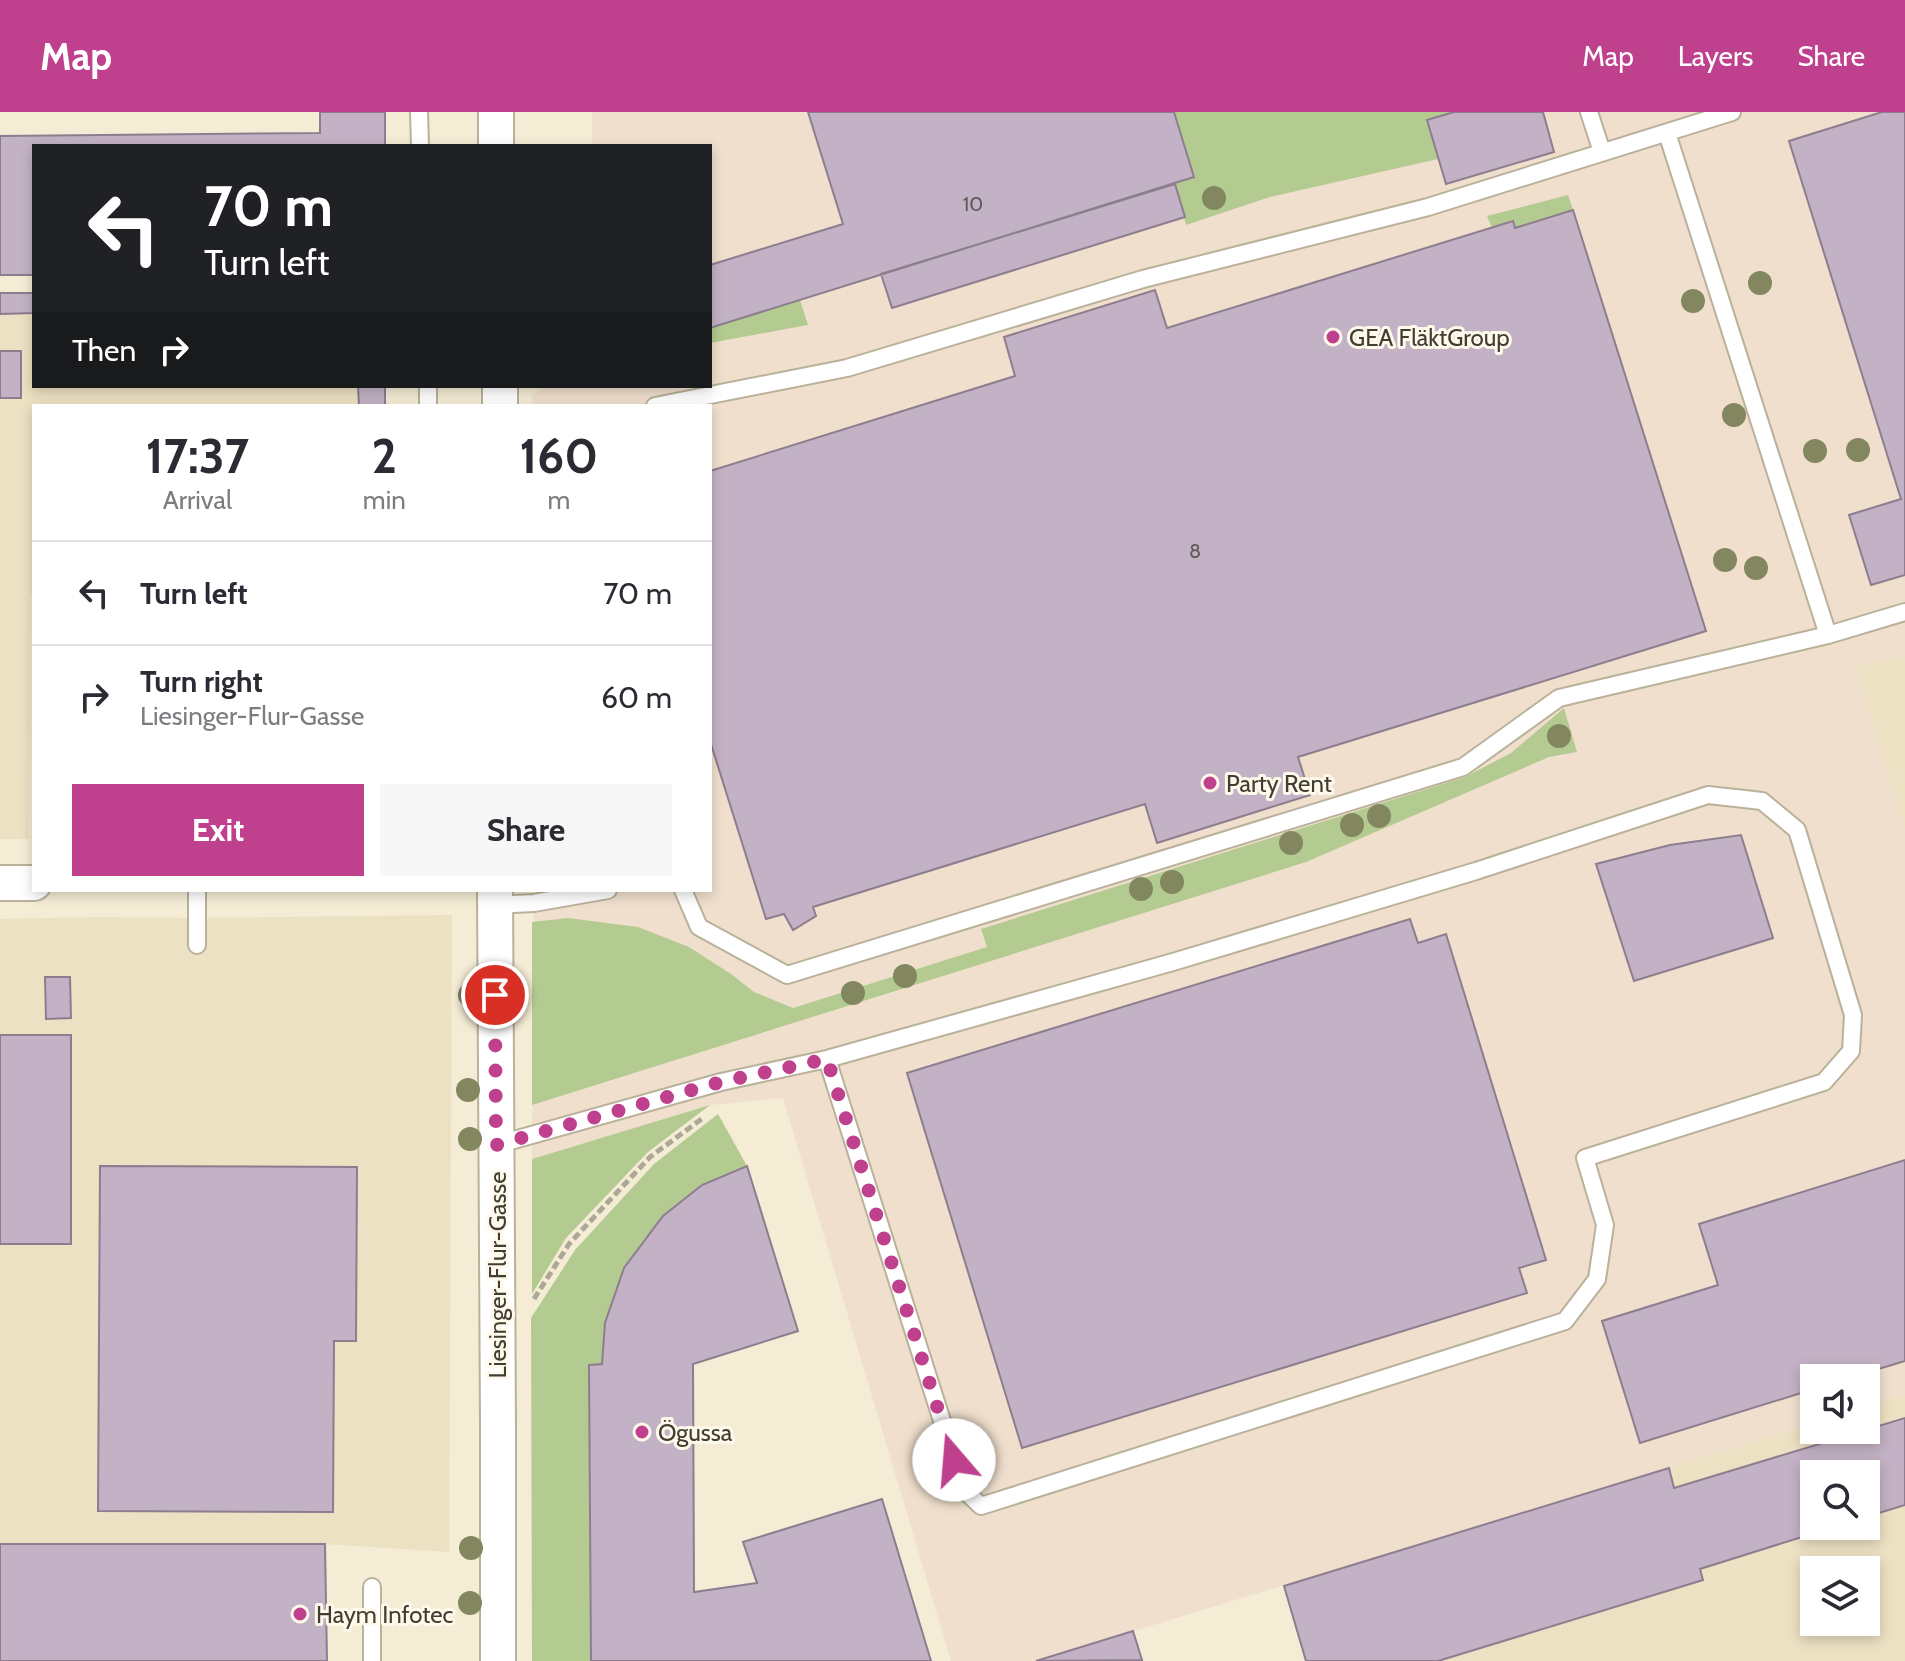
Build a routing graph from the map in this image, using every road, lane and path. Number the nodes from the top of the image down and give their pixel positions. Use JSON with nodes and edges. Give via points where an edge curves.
{"nodes":[{"id":1,"x":419,"y":112,"type":"edge"},
{"id":2,"x":496,"y":112,"type":"edge"},
{"id":3,"x":1589,"y":112,"type":"edge"},
{"id":4,"x":1732,"y":112,"type":"edge"},
{"id":5,"x":1667,"y":133,"type":"junction"},
{"id":6,"x":420,"y":144,"type":"edge"},
{"id":7,"x":496,"y":144,"type":"edge"},
{"id":8,"x":1602,"y":152,"type":"junction"},
{"id":9,"x":665,"y":404,"type":"edge"},
{"id":10,"x":1905,"y":612,"type":"edge"},
{"id":11,"x":1828,"y":635,"type":"junction"},
{"id":12,"x":0,"y":883,"type":"edge"},
{"id":13,"x":32,"y":883,"type":"edge"},
{"id":14,"x":197,"y":892,"type":"edge"},
{"id":15,"x":597,"y":892,"type":"edge"},
{"id":16,"x":684,"y":892,"type":"edge"},
{"id":17,"x":495,"y":897,"type":"edge"},
{"id":18,"x":197,"y":945,"type":"dead end"},
{"id":19,"x":827,"y":1059,"type":"junction"},
{"id":20,"x":721,"y":1082,"type":"junction"},
{"id":21,"x":496,"y":1145,"type":"junction"},
{"id":22,"x":532,"y":1302,"type":"dead end"},
{"id":23,"x":372,"y":1587,"type":"dead end"},
{"id":24,"x":372,"y":1661,"type":"edge"},
{"id":25,"x":498,"y":1661,"type":"edge"}],
"edges":[{"from":1,"to":6,"type":"lane"},
{"from":2,"to":7,"type":"street"},
{"from":3,"to":8,"type":"lane"},
{"from":4,"to":5,"type":"lane"},
{"from":5,"to":8,"type":"lane"},
{"from":5,"to":11,"type":"lane"},
{"from":8,"to":9,"type":"lane","via":[[1428,207],[1143,279],[847,368]]},
{"from":10,"to":11,"type":"lane"},
{"from":11,"to":16,"type":"lane","via":[[1559,698],[1463,767],[787,975],[699,927]]},
{"from":12,"to":13,"type":"street"},
{"from":14,"to":18,"type":"lane"},
{"from":15,"to":17,"type":"lane","via":[[534,903]]},
{"from":17,"to":21,"type":"street","name":"Liesinger-Flur-Gasse"},
{"from":19,"to":19,"type":"lane","via":[[964,1490],[981,1506],[1565,1321],[1597,1279],[1605,1225],[1585,1158],[1824,1082],[1851,1051],[1853,1015],[1797,830],[1762,801],[1708,795],[1431,885]]},
{"from":19,"to":20,"type":"lane"},
{"from":20,"to":21,"type":"lane"},
{"from":20,"to":22,"type":"path","via":[[714,1109],[650,1157],[569,1244]]},
{"from":21,"to":25,"type":"street","name":"Liesinger-Flur-Gasse"},
{"from":23,"to":24,"type":"lane"}]}
